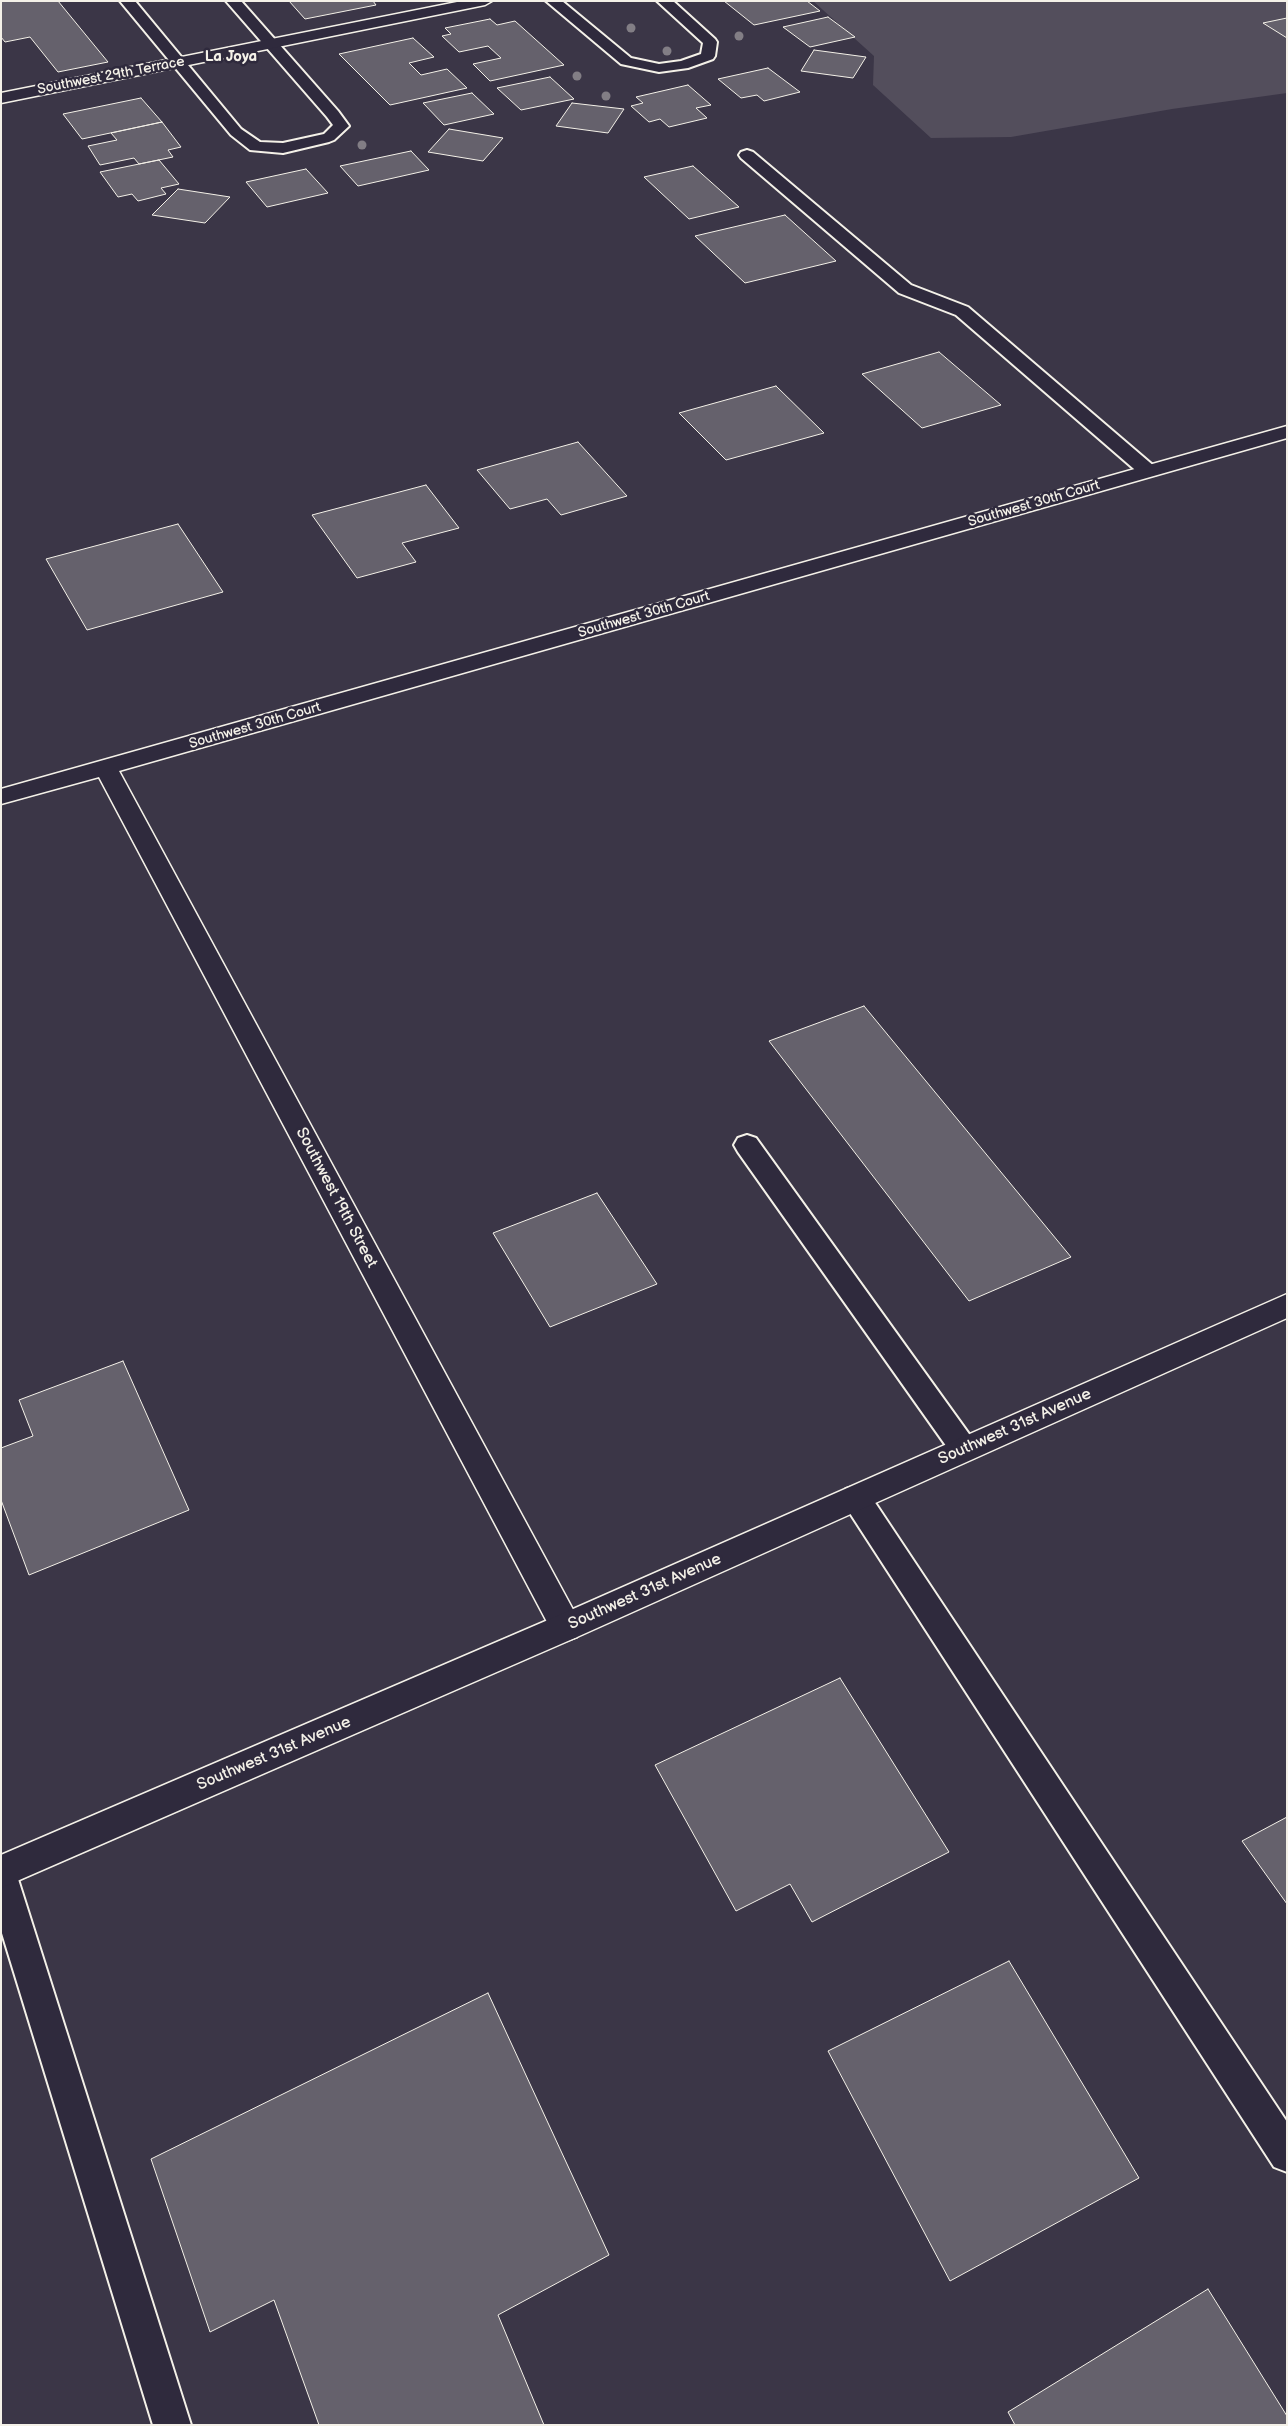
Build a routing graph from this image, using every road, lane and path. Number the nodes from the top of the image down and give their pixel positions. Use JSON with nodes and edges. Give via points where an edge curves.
{"nodes":[{"id":1,"x":127,"y":1,"type":"edge"},
{"id":2,"x":233,"y":1,"type":"edge"},
{"id":3,"x":485,"y":1,"type":"edge"},
{"id":4,"x":553,"y":1,"type":"edge"},
{"id":5,"x":664,"y":1,"type":"edge"},
{"id":6,"x":271,"y":44,"type":"junction"},
{"id":7,"x":177,"y":63,"type":"junction"},
{"id":8,"x":1,"y":98,"type":"edge"},
{"id":9,"x":747,"y":155,"type":"dead end"},
{"id":10,"x":1287,"y":432,"type":"edge"},
{"id":11,"x":1148,"y":471,"type":"junction"},
{"id":12,"x":106,"y":768,"type":"junction"},
{"id":13,"x":1,"y":797,"type":"edge"},
{"id":14,"x":747,"y":1145,"type":"dead end"},
{"id":15,"x":1287,"y":1305,"type":"edge"},
{"id":16,"x":964,"y":1450,"type":"junction"},
{"id":17,"x":856,"y":1498,"type":"junction"},
{"id":18,"x":566,"y":1628,"type":"junction"},
{"id":19,"x":1,"y":1872,"type":"edge"},
{"id":20,"x":1,"y":1876,"type":"edge"},
{"id":21,"x":1287,"y":2154,"type":"edge"},
{"id":22,"x":172,"y":2425,"type":"edge"}],
"edges":[{"from":1,"to":7,"type":"lane"},
{"from":2,"to":6,"type":"lane"},
{"from":3,"to":6,"type":"street","name":"Southwest 29th Terrace"},
{"from":4,"to":5,"type":"lane","via":[[626,61],[659,68],[683,65],[708,56],[710,42]]},
{"from":6,"to":7,"type":"street","name":"Southwest 29th Terrace"},
{"from":6,"to":7,"type":"lane","via":[[341,126],[328,137],[283,148],[256,147],[236,132]]},
{"from":7,"to":8,"type":"street","name":"Southwest 29th Terrace"},
{"from":9,"to":11,"type":"lane","via":[[905,289],[962,311]]},
{"from":10,"to":11,"type":"street","name":"Southwest 30th Court"},
{"from":11,"to":12,"type":"street","name":"Southwest 30th Court"},
{"from":12,"to":13,"type":"street","name":"Southwest 30th Court"},
{"from":12,"to":18,"type":"street","name":"Southwest 19th Street"},
{"from":14,"to":16,"type":"lane"},
{"from":15,"to":16,"type":"street","name":"Southwest 31st Avenue"},
{"from":16,"to":17,"type":"street","name":"Southwest 31st Avenue"},
{"from":17,"to":18,"type":"street","name":"Southwest 31st Avenue"},
{"from":17,"to":21,"type":"lane"},
{"from":18,"to":19,"type":"street","name":"Southwest 31st Avenue"},
{"from":20,"to":22,"type":"lane"}]}
